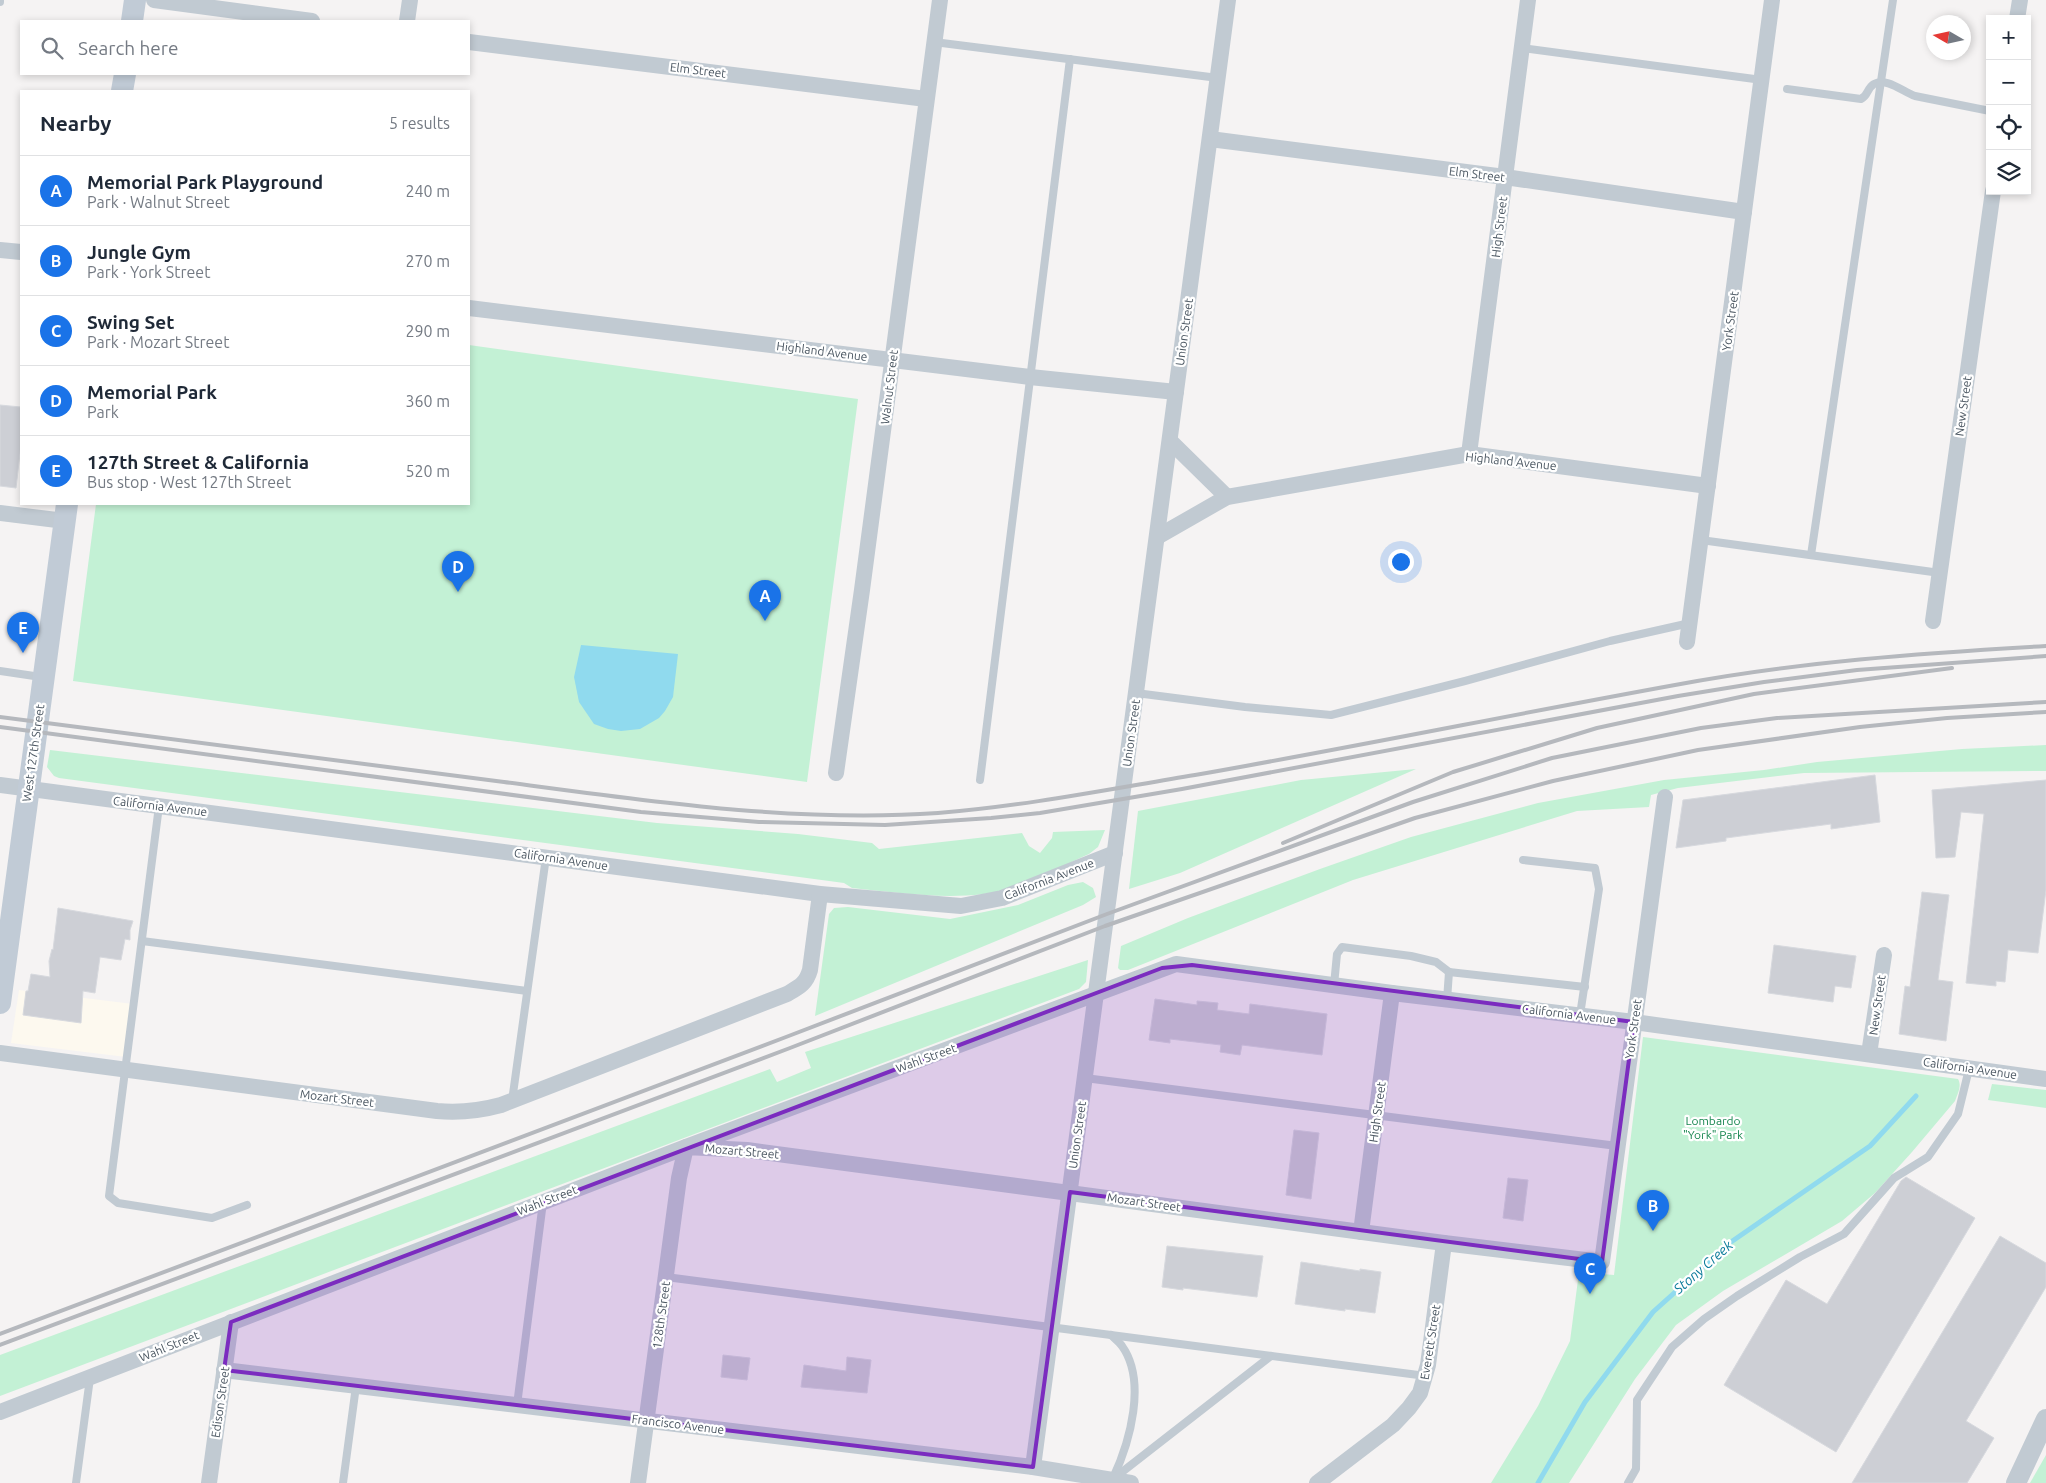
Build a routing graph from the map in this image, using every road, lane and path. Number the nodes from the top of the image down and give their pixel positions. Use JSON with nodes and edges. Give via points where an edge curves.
{"nodes":[{"id":1,"x":134,"y":0,"type":"edge"},
{"id":2,"x":154,"y":0,"type":"edge"},
{"id":3,"x":410,"y":0,"type":"edge"},
{"id":4,"x":940,"y":0,"type":"edge"},
{"id":5,"x":1228,"y":0,"type":"edge"},
{"id":6,"x":1528,"y":0,"type":"edge"},
{"id":7,"x":1772,"y":0,"type":"edge"},
{"id":8,"x":1893,"y":0,"type":"edge"},
{"id":9,"x":2020,"y":0,"type":"edge"},
{"id":10,"x":2018,"y":15,"type":"edge"},
{"id":11,"x":132,"y":20,"type":"edge"},
{"id":12,"x":304,"y":20,"type":"edge"},
{"id":13,"x":407,"y":20,"type":"edge"},
{"id":14,"x":470,"y":42,"type":"edge"},
{"id":15,"x":934,"y":42,"type":"junction"},
{"id":16,"x":1522,"y":48,"type":"junction"},
{"id":17,"x":1070,"y":59,"type":"junction"},
{"id":18,"x":125,"y":75,"type":"edge"},
{"id":19,"x":1218,"y":78,"type":"junction"},
{"id":20,"x":1762,"y":80,"type":"junction"},
{"id":21,"x":1881,"y":82,"type":"junction"},
{"id":22,"x":1787,"y":89,"type":"dead end"},
{"id":23,"x":122,"y":90,"type":"edge"},
{"id":24,"x":926,"y":99,"type":"junction"},
{"id":25,"x":1986,"y":110,"type":"edge"},
{"id":26,"x":1210,"y":139,"type":"junction"},
{"id":27,"x":1506,"y":178,"type":"junction"},
{"id":28,"x":1992,"y":195,"type":"edge"},
{"id":29,"x":1744,"y":212,"type":"junction"},
{"id":30,"x":0,"y":250,"type":"edge"},
{"id":31,"x":20,"y":252,"type":"edge"},
{"id":32,"x":470,"y":308,"type":"edge"},
{"id":33,"x":892,"y":360,"type":"junction"},
{"id":34,"x":1030,"y":377,"type":"junction"},
{"id":35,"x":1176,"y":392,"type":"junction"},
{"id":36,"x":1170,"y":441,"type":"junction"},
{"id":37,"x":1469,"y":454,"type":"junction"},
{"id":38,"x":1708,"y":486,"type":"junction"},
{"id":39,"x":1227,"y":496,"type":"junction"},
{"id":40,"x":66,"y":512,"type":"edge"},
{"id":41,"x":0,"y":513,"type":"edge"},
{"id":42,"x":1157,"y":537,"type":"junction"},
{"id":43,"x":1701,"y":540,"type":"junction"},
{"id":44,"x":1811,"y":555,"type":"junction"},
{"id":45,"x":1940,"y":573,"type":"junction"},
{"id":46,"x":1933,"y":621,"type":"dead end"},
{"id":47,"x":1690,"y":623,"type":"junction"},
{"id":48,"x":1687,"y":642,"type":"dead end"},
{"id":49,"x":0,"y":671,"type":"edge"},
{"id":50,"x":43,"y":678,"type":"junction"},
{"id":51,"x":1136,"y":692,"type":"junction"},
{"id":52,"x":836,"y":773,"type":"dead end"},
{"id":53,"x":980,"y":780,"type":"dead end"},
{"id":54,"x":0,"y":785,"type":"edge"},
{"id":55,"x":29,"y":789,"type":"junction"},
{"id":56,"x":1665,"y":797,"type":"dead end"},
{"id":57,"x":159,"y":806,"type":"junction"},
{"id":58,"x":1115,"y":853,"type":"junction"},
{"id":59,"x":546,"y":857,"type":"junction"},
{"id":60,"x":1523,"y":860,"type":"dead end"},
{"id":61,"x":820,"y":894,"type":"junction"},
{"id":62,"x":142,"y":940,"type":"junction"},
{"id":63,"x":1884,"y":956,"type":"dead end"},
{"id":64,"x":1449,"y":972,"type":"junction"},
{"id":65,"x":1334,"y":985,"type":"junction"},
{"id":66,"x":1585,"y":987,"type":"junction"},
{"id":67,"x":527,"y":991,"type":"junction"},
{"id":68,"x":1392,"y":993,"type":"junction"},
{"id":69,"x":1096,"y":995,"type":"junction"},
{"id":70,"x":1447,"y":1000,"type":"junction"},
{"id":71,"x":0,"y":1003,"type":"edge"},
{"id":72,"x":1580,"y":1015,"type":"junction"},
{"id":73,"x":1634,"y":1022,"type":"junction"},
{"id":74,"x":0,"y":1053,"type":"edge"},
{"id":75,"x":1870,"y":1054,"type":"junction"},
{"id":76,"x":1969,"y":1068,"type":"junction"},
{"id":77,"x":125,"y":1070,"type":"junction"},
{"id":78,"x":1085,"y":1078,"type":"junction"},
{"id":79,"x":2046,"y":1079,"type":"edge"},
{"id":80,"x":512,"y":1101,"type":"junction"},
{"id":81,"x":1376,"y":1115,"type":"junction"},
{"id":82,"x":1617,"y":1146,"type":"junction"},
{"id":83,"x":686,"y":1147,"type":"junction"},
{"id":84,"x":1070,"y":1192,"type":"junction"},
{"id":85,"x":543,"y":1202,"type":"junction"},
{"id":86,"x":247,"y":1205,"type":"dead end"},
{"id":87,"x":1361,"y":1232,"type":"junction"},
{"id":88,"x":1444,"y":1243,"type":"junction"},
{"id":89,"x":1602,"y":1262,"type":"joint"},
{"id":90,"x":666,"y":1277,"type":"junction"},
{"id":91,"x":231,"y":1322,"type":"junction"},
{"id":92,"x":1052,"y":1327,"type":"junction"},
{"id":93,"x":1111,"y":1335,"type":"junction"},
{"id":94,"x":1271,"y":1356,"type":"junction"},
{"id":95,"x":224,"y":1370,"type":"junction"},
{"id":96,"x":1426,"y":1376,"type":"junction"},
{"id":97,"x":90,"y":1377,"type":"junction"},
{"id":98,"x":356,"y":1386,"type":"junction"},
{"id":99,"x":517,"y":1405,"type":"junction"},
{"id":100,"x":0,"y":1412,"type":"edge"},
{"id":101,"x":2046,"y":1419,"type":"edge"},
{"id":102,"x":647,"y":1420,"type":"junction"},
{"id":103,"x":1034,"y":1467,"type":"junction"},
{"id":104,"x":1110,"y":1481,"type":"edge"},
{"id":105,"x":76,"y":1483,"type":"edge"},
{"id":106,"x":209,"y":1483,"type":"edge"},
{"id":107,"x":343,"y":1483,"type":"edge"},
{"id":108,"x":638,"y":1483,"type":"edge"},
{"id":109,"x":1131,"y":1483,"type":"edge"},
{"id":110,"x":1317,"y":1483,"type":"edge"},
{"id":111,"x":1628,"y":1483,"type":"edge"},
{"id":112,"x":2016,"y":1483,"type":"edge"}],
"edges":[{"from":1,"to":11,"type":"main road"},
{"from":2,"to":12,"type":"street"},
{"from":3,"to":13,"type":"street"},
{"from":4,"to":15,"type":"street","name":"Walnut Street"},
{"from":5,"to":19,"type":"street","name":"Union Street"},
{"from":6,"to":16,"type":"street","name":"High Street"},
{"from":7,"to":20,"type":"street","name":"York Street"},
{"from":8,"to":21,"type":"lane"},
{"from":9,"to":10,"type":"street"},
{"from":14,"to":24,"type":"street","name":"Elm Street"},
{"from":15,"to":17,"type":"lane"},
{"from":15,"to":24,"type":"street","name":"Walnut Street"},
{"from":16,"to":20,"type":"lane"},
{"from":16,"to":27,"type":"street","name":"High Street"},
{"from":17,"to":19,"type":"lane"},
{"from":17,"to":34,"type":"lane"},
{"from":18,"to":23,"type":"main road"},
{"from":19,"to":26,"type":"street","name":"Union Street"},
{"from":20,"to":29,"type":"street","name":"York Street"},
{"from":21,"to":22,"type":"lane","via":[[1873,85],[1861,99]]},
{"from":21,"to":25,"type":"lane","via":[[1915,96]]},
{"from":21,"to":44,"type":"lane"},
{"from":24,"to":33,"type":"street","name":"Walnut Street"},
{"from":26,"to":27,"type":"street","name":"Elm Street"},
{"from":26,"to":35,"type":"street","name":"Union Street"},
{"from":27,"to":29,"type":"street","name":"Elm Street"},
{"from":27,"to":37,"type":"street","name":"High Street"},
{"from":28,"to":45,"type":"street","name":"New Street"},
{"from":29,"to":38,"type":"street","name":"York Street"},
{"from":30,"to":31,"type":"street"},
{"from":32,"to":33,"type":"street","name":"Highland Avenue"},
{"from":33,"to":34,"type":"street","name":"Highland Avenue"},
{"from":33,"to":52,"type":"street","name":"Walnut Street"},
{"from":34,"to":35,"type":"street","name":"Highland Avenue"},
{"from":34,"to":53,"type":"lane"},
{"from":35,"to":36,"type":"street","name":"Union Street"},
{"from":36,"to":39,"type":"street"},
{"from":36,"to":42,"type":"street","name":"Union Street"},
{"from":37,"to":38,"type":"street","name":"Highland Avenue"},
{"from":37,"to":39,"type":"street","name":"Highland Avenue"},
{"from":38,"to":43,"type":"street","name":"York Street"},
{"from":39,"to":42,"type":"street","name":"Highland Avenue"},
{"from":40,"to":41,"type":"street"},
{"from":40,"to":50,"type":"main road","name":"West 127th Street"},
{"from":42,"to":51,"type":"street","name":"Union Street"},
{"from":43,"to":44,"type":"lane"},
{"from":43,"to":47,"type":"street","name":"York Street"},
{"from":44,"to":45,"type":"lane"},
{"from":45,"to":46,"type":"street","name":"New Street"},
{"from":47,"to":48,"type":"street","name":"York Street"},
{"from":47,"to":51,"type":"lane","via":[[1331,715]]},
{"from":49,"to":50,"type":"lane"},
{"from":50,"to":55,"type":"main road","name":"West 127th Street"},
{"from":51,"to":58,"type":"street","name":"Union Street"},
{"from":54,"to":55,"type":"street","name":"California Avenue"},
{"from":55,"to":57,"type":"street","name":"California Avenue"},
{"from":55,"to":71,"type":"main road","name":"West 127th Street","via":[[9,914]]},
{"from":56,"to":73,"type":"street","name":"York Street"},
{"from":57,"to":59,"type":"street","name":"California Avenue"},
{"from":57,"to":62,"type":"lane"},
{"from":58,"to":61,"type":"street","name":"California Avenue","via":[[1002,898],[961,906]]},
{"from":58,"to":69,"type":"street","name":"Union Street"},
{"from":59,"to":61,"type":"street","name":"California Avenue"},
{"from":59,"to":67,"type":"lane"},
{"from":60,"to":66,"type":"lane","via":[[1595,868],[1599,888]]},
{"from":61,"to":80,"type":"street","name":"Mozart Street","via":[[810,970],[803,985]]},
{"from":62,"to":67,"type":"lane"},
{"from":62,"to":77,"type":"lane"},
{"from":63,"to":75,"type":"street","name":"New Street"},
{"from":64,"to":65,"type":"lane","via":[[1436,962],[1411,956],[1342,948],[1337,954]]},
{"from":64,"to":66,"type":"lane"},
{"from":64,"to":70,"type":"lane"},
{"from":65,"to":68,"type":"street","name":"California Avenue"},
{"from":65,"to":69,"type":"street","name":"California Avenue","via":[[1176,964]]},
{"from":66,"to":72,"type":"lane"},
{"from":67,"to":80,"type":"lane"},
{"from":68,"to":70,"type":"street","name":"California Avenue"},
{"from":68,"to":81,"type":"street","name":"High Street"},
{"from":69,"to":78,"type":"street","name":"Union Street"},
{"from":69,"to":83,"type":"street","name":"Wahl Street"},
{"from":70,"to":72,"type":"street","name":"California Avenue"},
{"from":72,"to":73,"type":"street","name":"California Avenue"},
{"from":73,"to":75,"type":"street","name":"California Avenue"},
{"from":73,"to":82,"type":"street","name":"York Street"},
{"from":74,"to":77,"type":"street","name":"Mozart Street"},
{"from":75,"to":76,"type":"street","name":"California Avenue"},
{"from":76,"to":79,"type":"street","name":"California Avenue"},
{"from":76,"to":111,"type":"lane","via":[[1958,1114],[1928,1157],[1894,1178],[1844,1234],[1737,1296],[1704,1318],[1672,1347],[1637,1400],[1636,1469]]},
{"from":77,"to":80,"type":"street","name":"Mozart Street","via":[[453,1112],[485,1109]]},
{"from":77,"to":86,"type":"lane","via":[[109,1196],[118,1203],[212,1218]]},
{"from":78,"to":81,"type":"lane"},
{"from":78,"to":84,"type":"street","name":"Union Street"},
{"from":81,"to":82,"type":"lane"},
{"from":81,"to":87,"type":"street","name":"High Street"},
{"from":82,"to":89,"type":"street","name":"York Street"},
{"from":83,"to":84,"type":"street","name":"Mozart Street","via":[[747,1150]]},
{"from":83,"to":85,"type":"street","name":"Wahl Street"},
{"from":83,"to":90,"type":"street","name":"128th Street"},
{"from":84,"to":87,"type":"street","name":"Mozart Street"},
{"from":84,"to":92,"type":"street","name":"Union Street"},
{"from":85,"to":91,"type":"street","name":"Wahl Street"},
{"from":85,"to":99,"type":"lane"},
{"from":87,"to":88,"type":"street","name":"Mozart Street"},
{"from":88,"to":89,"type":"street","name":"Mozart Street"},
{"from":88,"to":96,"type":"street","name":"Everett Street"},
{"from":90,"to":92,"type":"lane"},
{"from":90,"to":102,"type":"street","name":"128th Street"},
{"from":91,"to":95,"type":"street","name":"Edison Street"},
{"from":91,"to":97,"type":"street","name":"Wahl Street"},
{"from":92,"to":93,"type":"lane"},
{"from":92,"to":103,"type":"street","name":"Union Street"},
{"from":93,"to":94,"type":"lane"},
{"from":93,"to":104,"type":"lane","via":[[1122,1346],[1128,1359],[1134,1400],[1130,1433]]},
{"from":94,"to":96,"type":"lane"},
{"from":94,"to":104,"type":"lane"},
{"from":95,"to":98,"type":"street","name":"Francisco Avenue"},
{"from":95,"to":106,"type":"street","name":"Edison Street"},
{"from":96,"to":110,"type":"street","name":"Everett Street","via":[[1420,1393],[1393,1425]]},
{"from":97,"to":100,"type":"street","name":"Wahl Street"},
{"from":97,"to":105,"type":"lane"},
{"from":98,"to":99,"type":"street","name":"Francisco Avenue"},
{"from":98,"to":107,"type":"lane"},
{"from":99,"to":102,"type":"street","name":"Francisco Avenue"},
{"from":101,"to":112,"type":"street"},
{"from":102,"to":103,"type":"street","name":"Francisco Avenue"},
{"from":102,"to":108,"type":"street","name":"128th Street"},
{"from":103,"to":104,"type":"street","name":"Francisco Avenue"},
{"from":104,"to":109,"type":"street","name":"Francisco Avenue"}]}
